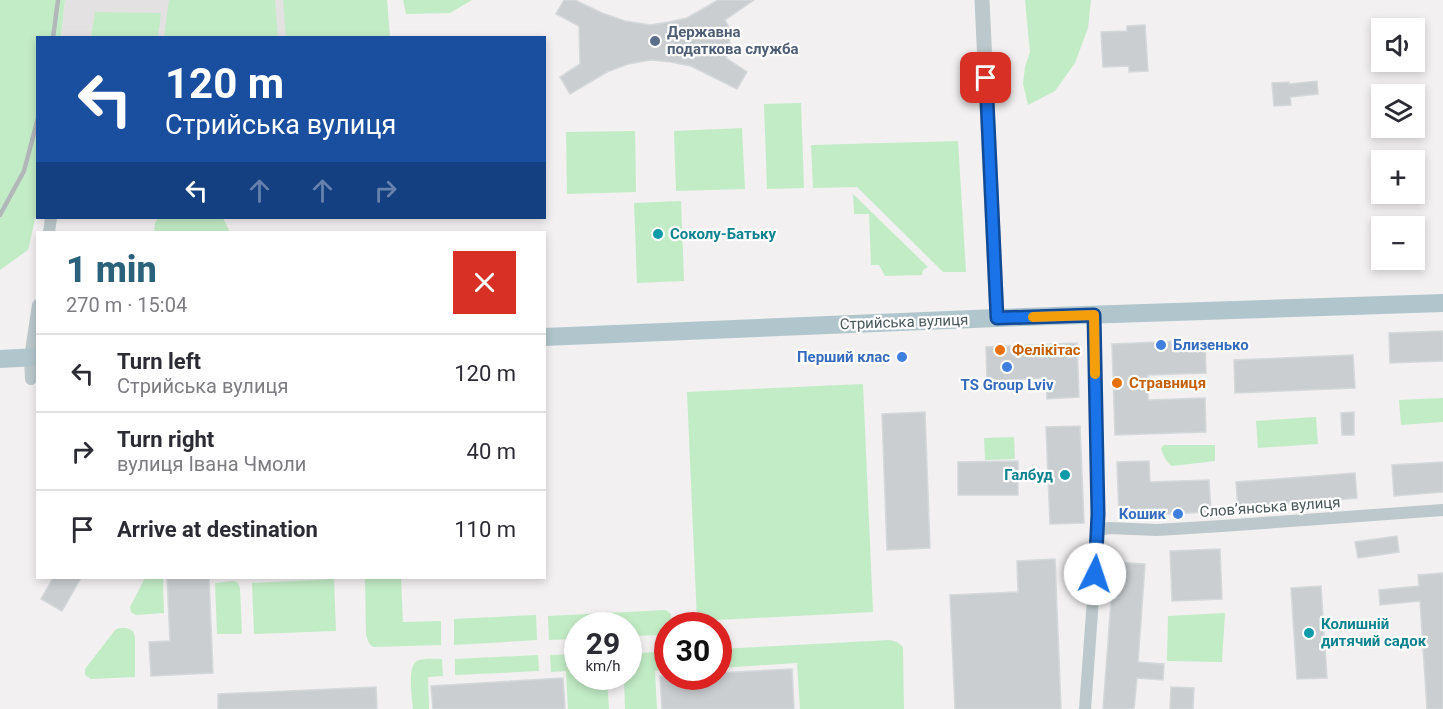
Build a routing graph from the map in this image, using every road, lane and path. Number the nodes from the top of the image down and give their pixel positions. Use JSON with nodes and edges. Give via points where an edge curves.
{"nodes":[{"id":1,"x":982,"y":0,"type":"edge"},
{"id":2,"x":1443,"y":303,"type":"edge"},
{"id":3,"x":1094,"y":315,"type":"junction"},
{"id":4,"x":997,"y":318,"type":"junction"},
{"id":5,"x":36,"y":330,"type":"edge"},
{"id":6,"x":546,"y":337,"type":"edge"},
{"id":7,"x":34,"y":357,"type":"edge"},
{"id":8,"x":0,"y":359,"type":"edge"},
{"id":9,"x":31,"y":379,"type":"dead end"},
{"id":10,"x":1443,"y":510,"type":"edge"},
{"id":11,"x":1098,"y":530,"type":"junction"},
{"id":12,"x":1085,"y":709,"type":"edge"}],
"edges":[{"from":1,"to":4,"type":"street"},
{"from":2,"to":3,"type":"main road","name":"Стрийська вулиця"},
{"from":3,"to":4,"type":"main road","name":"Стрийська вулиця"},
{"from":3,"to":11,"type":"street"},
{"from":4,"to":6,"type":"main road","name":"Стрийська вулиця"},
{"from":5,"to":7,"type":"street"},
{"from":7,"to":8,"type":"main road"},
{"from":7,"to":9,"type":"street"},
{"from":10,"to":11,"type":"street","name":"Словʼянська вулиця","via":[[1157,530]]},
{"from":11,"to":12,"type":"street"}]}
